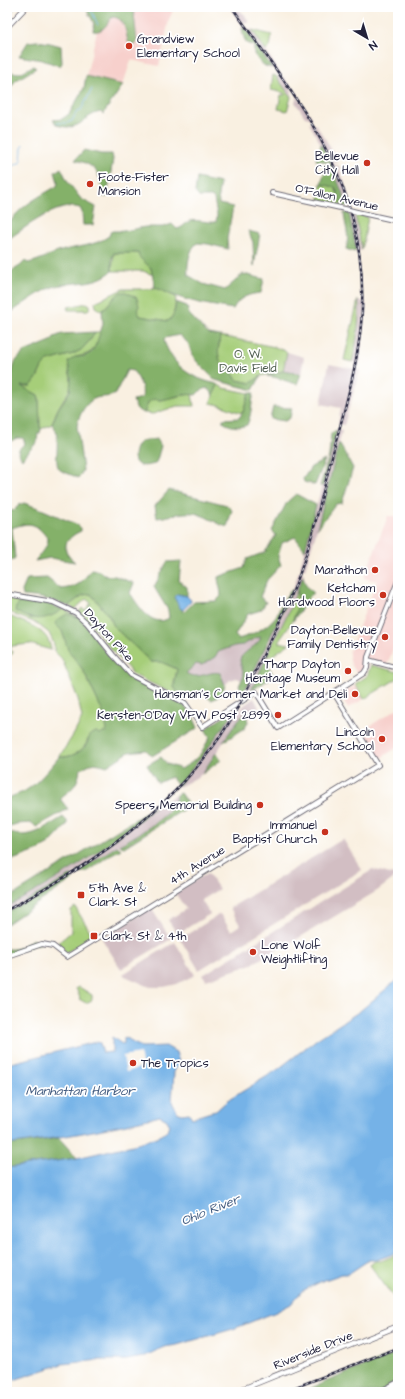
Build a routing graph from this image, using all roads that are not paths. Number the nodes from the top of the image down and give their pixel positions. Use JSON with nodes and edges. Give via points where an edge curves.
{"nodes":[{"id":1,"x":26,"y":7,"type":"edge"},
{"id":2,"x":7,"y":27,"type":"edge"},
{"id":3,"x":272,"y":193,"type":"dead end"},
{"id":4,"x":398,"y":221,"type":"edge"},
{"id":5,"x":398,"y":581,"type":"edge"},
{"id":6,"x":7,"y":594,"type":"edge"},
{"id":7,"x":368,"y":660,"type":"junction"},
{"id":8,"x":398,"y":668,"type":"edge"},
{"id":9,"x":334,"y":693,"type":"junction"},
{"id":10,"x":7,"y":956,"type":"edge"},
{"id":11,"x":398,"y":1326,"type":"edge"},
{"id":12,"x":398,"y":1383,"type":"edge"},
{"id":13,"x":235,"y":1392,"type":"edge"},
{"id":14,"x":381,"y":1392,"type":"edge"}],
"edges":[{"from":1,"to":2,"type":"street"},
{"from":3,"to":4,"type":"street","name":"O’Fallon Avenue","bridge":true},
{"from":5,"to":7,"type":"street"},
{"from":6,"to":9,"type":"street","name":"Dayton Pike","via":[[53,602],[76,613],[84,619],[131,675],[185,702],[202,727],[256,692],[278,728]]},
{"from":7,"to":8,"type":"street"},
{"from":7,"to":9,"type":"street","via":[[367,668],[362,675]]},
{"from":9,"to":10,"type":"street","name":"4th Avenue","via":[[378,764],[67,957],[53,946],[42,944]]},
{"from":11,"to":13,"type":"main road","name":"Riverside Drive"},
{"from":12,"to":14,"type":"highway"}]}
